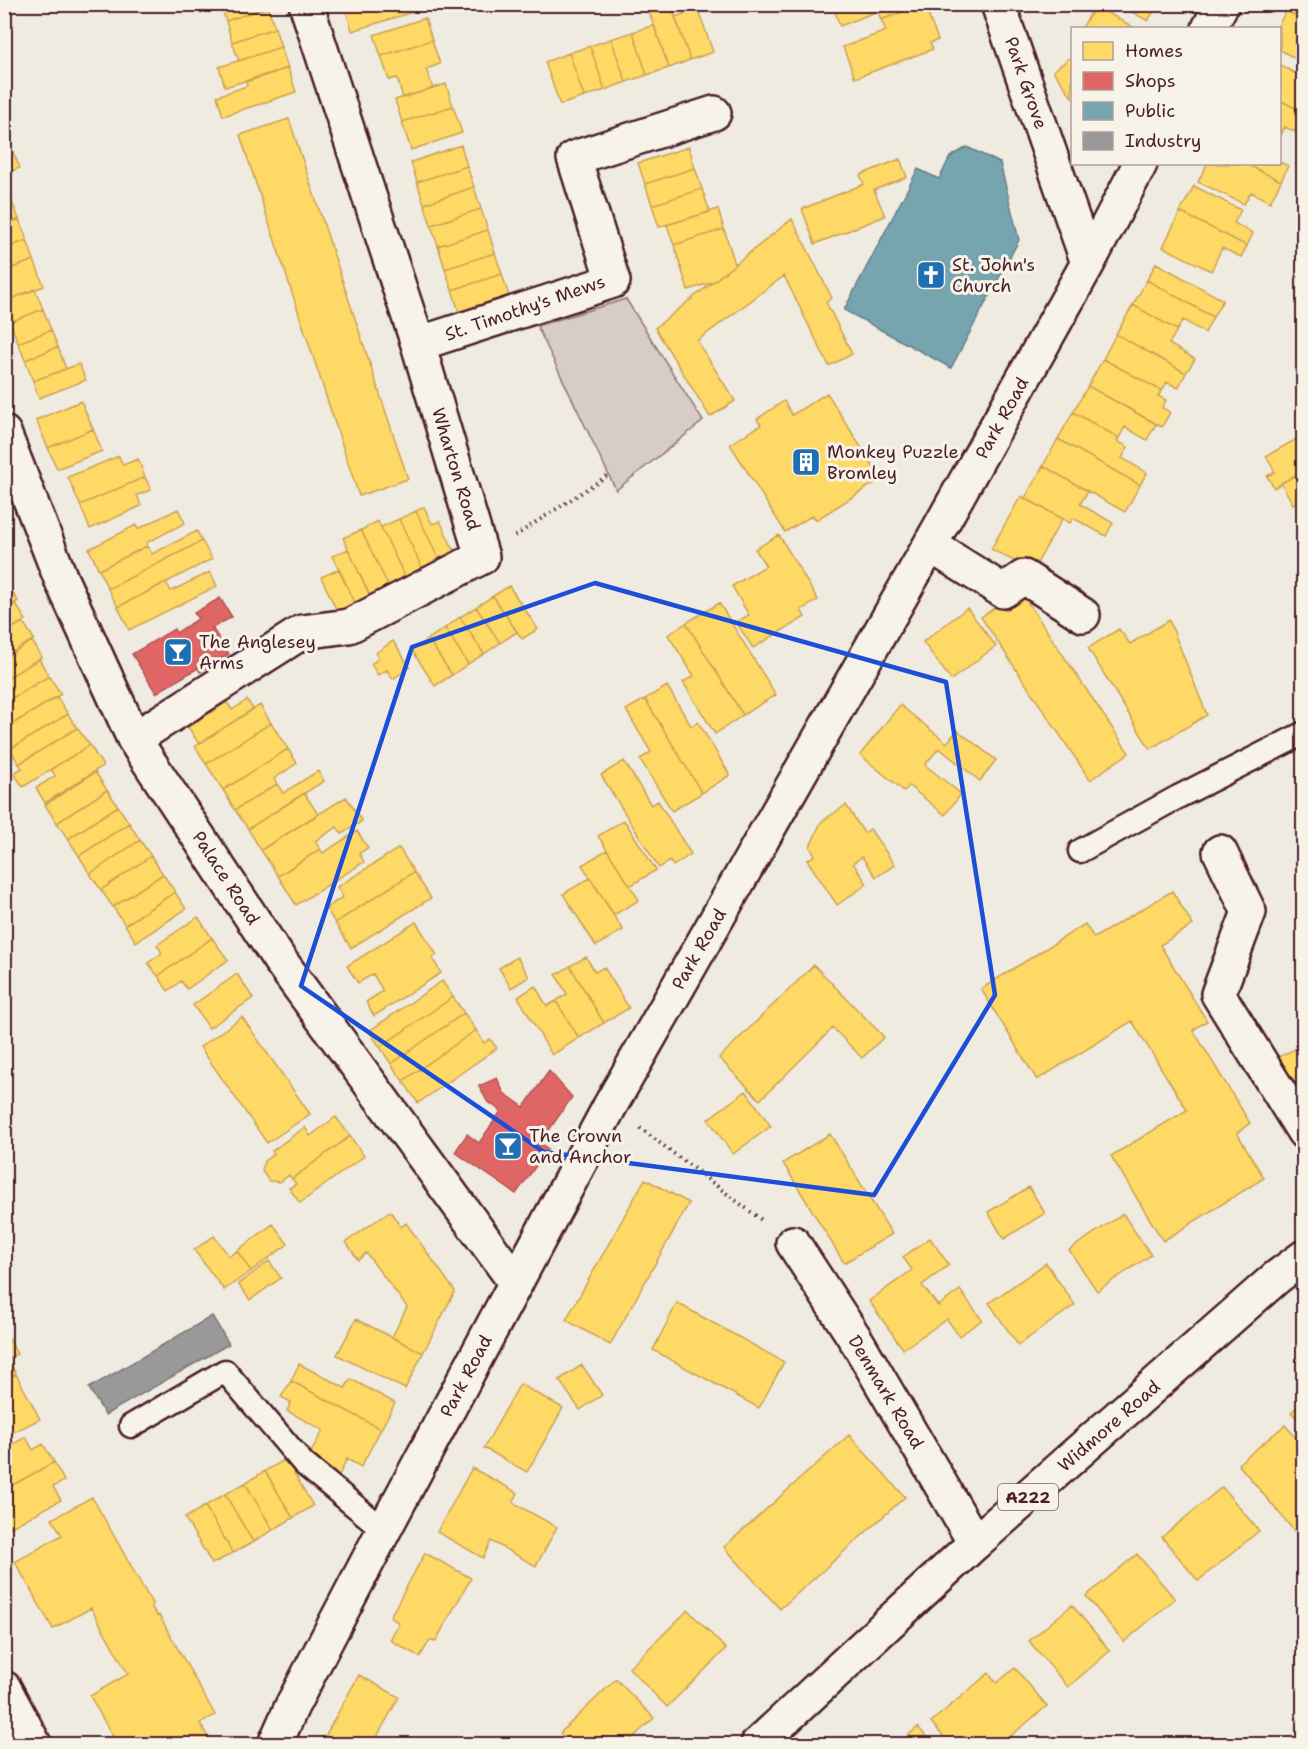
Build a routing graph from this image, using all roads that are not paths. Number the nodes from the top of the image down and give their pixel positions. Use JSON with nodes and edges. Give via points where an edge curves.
{"nodes":[{"id":1,"x":306,"y":4,"type":"edge"},
{"id":2,"x":998,"y":4,"type":"edge"},
{"id":3,"x":1222,"y":4,"type":"edge"},
{"id":4,"x":1210,"y":27,"type":"edge"},
{"id":5,"x":714,"y":114,"type":"dead end"},
{"id":6,"x":1139,"y":165,"type":"edge"},
{"id":7,"x":1088,"y":263,"type":"junction"},
{"id":8,"x":418,"y":344,"type":"junction"},
{"id":9,"x":4,"y":433,"type":"edge"},
{"id":10,"x":930,"y":545,"type":"junction"},
{"id":11,"x":1083,"y":615,"type":"dead end"},
{"id":12,"x":1304,"y":733,"type":"edge"},
{"id":13,"x":134,"y":739,"type":"junction"},
{"id":14,"x":1080,"y":850,"type":"dead end"},
{"id":15,"x":1220,"y":852,"type":"dead end"},
{"id":16,"x":1304,"y":1132,"type":"edge"},
{"id":17,"x":793,"y":1243,"type":"road end"},
{"id":18,"x":1304,"y":1257,"type":"edge"},
{"id":19,"x":516,"y":1283,"type":"junction"},
{"id":20,"x":131,"y":1426,"type":"dead end"},
{"id":21,"x":384,"y":1530,"type":"junction"},
{"id":22,"x":975,"y":1543,"type":"junction"},
{"id":23,"x":4,"y":1688,"type":"edge"},
{"id":24,"x":34,"y":1744,"type":"edge"},
{"id":25,"x":275,"y":1744,"type":"edge"},
{"id":26,"x":758,"y":1744,"type":"edge"}],
"edges":[{"from":1,"to":8,"type":"street","name":"Wharton Road"},
{"from":2,"to":7,"type":"street","name":"Park Grove"},
{"from":3,"to":4,"type":"street"},
{"from":5,"to":8,"type":"street","name":"St. Timothy's Mews","via":[[574,158],[613,281]]},
{"from":6,"to":7,"type":"street","name":"Park Road"},
{"from":7,"to":10,"type":"street","name":"Park Road"},
{"from":8,"to":13,"type":"street","name":"Wharton Road","via":[[482,557],[349,627],[302,632]]},
{"from":9,"to":13,"type":"street","name":"Palace Road","via":[[61,579]]},
{"from":10,"to":11,"type":"street","via":[[1003,591],[1024,577]]},
{"from":10,"to":19,"type":"street","name":"Park Road","via":[[610,1106]]},
{"from":12,"to":14,"type":"lane"},
{"from":13,"to":19,"type":"street","name":"Palace Road","via":[[279,959]]},
{"from":15,"to":16,"type":"street","via":[[1249,912],[1218,994]]},
{"from":17,"to":22,"type":"street","name":"Denmark Road","via":[[858,1343]]},
{"from":18,"to":22,"type":"street","name":"Widmore Road","number":"A222"},
{"from":19,"to":21,"type":"street","name":"Park Road"},
{"from":20,"to":21,"type":"lane","via":[[225,1371],[304,1464]]},
{"from":21,"to":25,"type":"street","name":"Park Road"},
{"from":22,"to":26,"type":"street","name":"Widmore Road","number":"A222"},
{"from":23,"to":24,"type":"street"}]}
